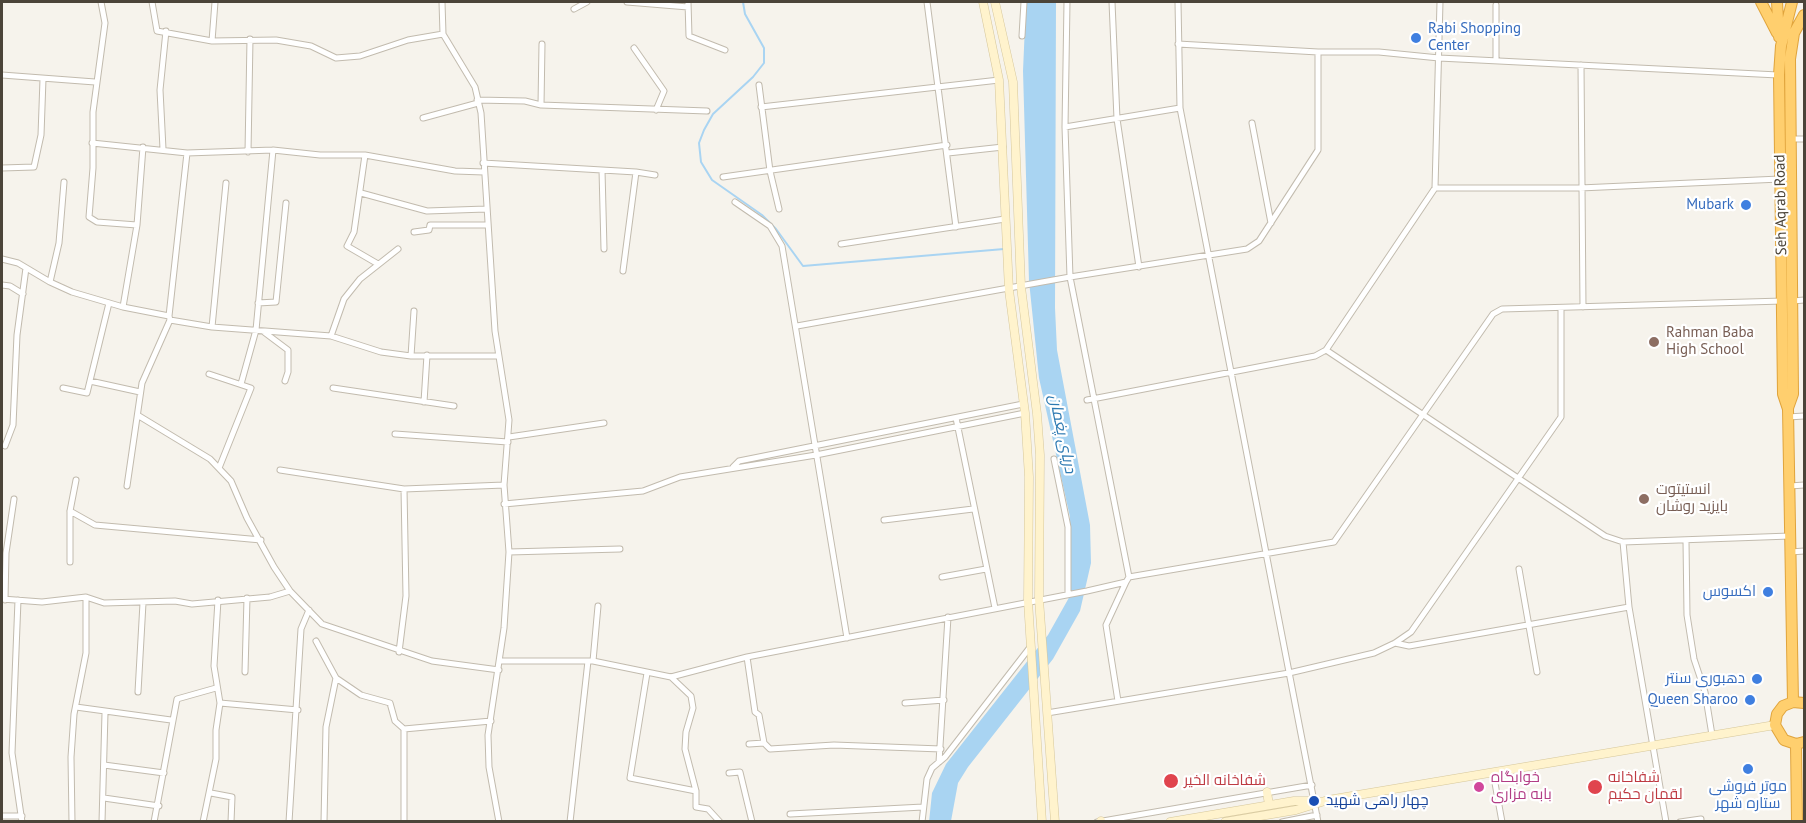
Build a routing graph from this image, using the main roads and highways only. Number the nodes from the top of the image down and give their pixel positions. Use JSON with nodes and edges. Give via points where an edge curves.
{"nodes":[{"id":1,"x":982,"y":2,"type":"edge"},
{"id":2,"x":995,"y":2,"type":"edge"},
{"id":3,"x":1761,"y":2,"type":"edge"},
{"id":4,"x":1777,"y":2,"type":"edge"},
{"id":5,"x":1792,"y":2,"type":"edge"},
{"id":6,"x":1804,"y":15,"type":"edge"},
{"id":7,"x":1780,"y":42,"type":"junction"},
{"id":8,"x":1788,"y":301,"type":"junction"},
{"id":9,"x":1799,"y":702,"type":"edge"},
{"id":10,"x":1775,"y":725,"type":"junction"},
{"id":11,"x":1800,"y":743,"type":"edge"},
{"id":12,"x":1266,"y":792,"type":"road end"},
{"id":13,"x":1315,"y":802,"type":"junction"},
{"id":14,"x":1269,"y":805,"type":"junction"},
{"id":15,"x":1286,"y":812,"type":"junction"},
{"id":16,"x":1287,"y":821,"type":"edge"},
{"id":17,"x":1042,"y":822,"type":"edge"},
{"id":18,"x":1055,"y":822,"type":"edge"},
{"id":19,"x":1170,"y":822,"type":"edge"},
{"id":20,"x":1225,"y":822,"type":"edge"},
{"id":21,"x":1797,"y":822,"type":"edge"}],
"edges":[{"from":1,"to":17,"type":"main road","via":[[999,80],[1009,290],[1025,413],[1028,601]]},
{"from":2,"to":18,"type":"main road","via":[[1013,82],[1022,287],[1040,455],[1039,599]]},
{"from":3,"to":7,"type":"highway"},
{"from":4,"to":7,"type":"highway"},
{"from":5,"to":7,"type":"highway","name":"Seh Aqrab Road"},
{"from":6,"to":8,"type":"highway","name":"Seh Aqrab Road","via":[[1791,46]]},
{"from":7,"to":8,"type":"highway","name":"Seh Aqrab Road","via":[[1780,179]]},
{"from":8,"to":9,"type":"highway","name":"Seh Aqrab Road","via":[[1793,394],[1788,413],[1790,536]]},
{"from":9,"to":10,"type":"highway","via":[[1779,710]]},
{"from":10,"to":11,"type":"highway","via":[[1780,736]]},
{"from":10,"to":13,"type":"main road"},
{"from":11,"to":21,"type":"highway"},
{"from":12,"to":14,"type":"main road"},
{"from":13,"to":14,"type":"main road"},
{"from":13,"to":15,"type":"main road"},
{"from":14,"to":19,"type":"main road"},
{"from":15,"to":16,"type":"main road"},
{"from":15,"to":20,"type":"main road"}]}
